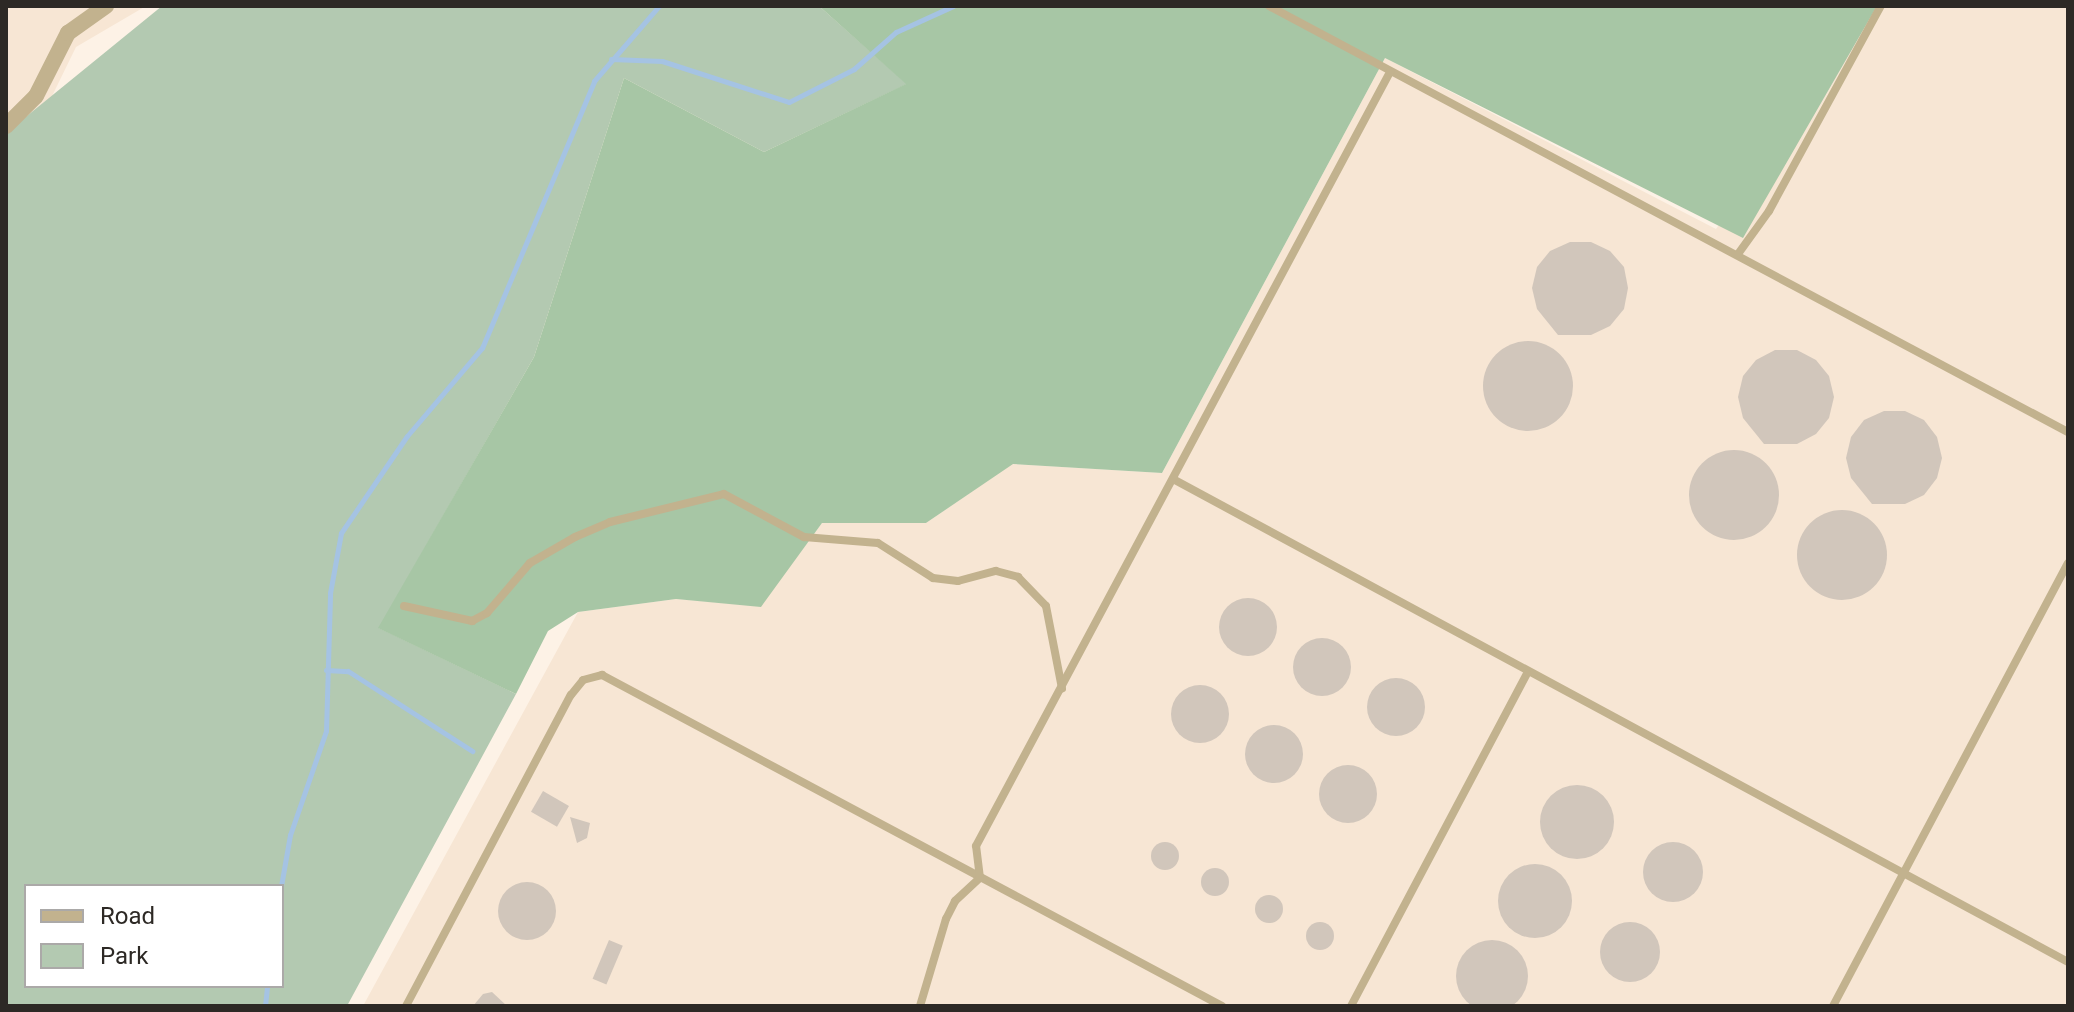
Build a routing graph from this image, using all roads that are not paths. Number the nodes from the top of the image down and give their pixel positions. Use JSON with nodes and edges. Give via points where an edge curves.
{"nodes":[{"id":1,"x":106,"y":6,"type":"edge"},
{"id":2,"x":1269,"y":6,"type":"edge"},
{"id":3,"x":1881,"y":6,"type":"edge"},
{"id":4,"x":1390,"y":72,"type":"junction"},
{"id":5,"x":6,"y":126,"type":"edge"},
{"id":6,"x":1738,"y":254,"type":"junction"},
{"id":7,"x":2068,"y":432,"type":"edge"},
{"id":8,"x":1173,"y":479,"type":"junction"},
{"id":9,"x":2068,"y":563,"type":"edge"},
{"id":10,"x":404,"y":606,"type":"dead end"},
{"id":11,"x":1527,"y":674,"type":"junction"},
{"id":12,"x":1062,"y":689,"type":"junction"},
{"id":13,"x":1903,"y":876,"type":"junction"},
{"id":14,"x":980,"y":878,"type":"junction"},
{"id":15,"x":2068,"y":962,"type":"edge"},
{"id":16,"x":406,"y":1006,"type":"edge"},
{"id":17,"x":920,"y":1006,"type":"edge"},
{"id":18,"x":1222,"y":1006,"type":"edge"},
{"id":19,"x":1351,"y":1006,"type":"edge"},
{"id":20,"x":1833,"y":1006,"type":"edge"}],
"edges":[{"from":1,"to":5,"type":"street","via":[[68,33],[36,96]]},
{"from":2,"to":4,"type":"lane"},
{"from":3,"to":6,"type":"lane","via":[[1769,211]]},
{"from":4,"to":6,"type":"lane"},
{"from":4,"to":8,"type":"lane"},
{"from":6,"to":7,"type":"lane"},
{"from":8,"to":11,"type":"lane"},
{"from":8,"to":12,"type":"lane"},
{"from":9,"to":13,"type":"lane"},
{"from":10,"to":12,"type":"lane","via":[[472,621],[487,613],[530,563],[575,537],[610,522],[724,494],[804,537],[878,543],[933,578],[958,581],[996,571],[1018,577],[1046,606]]},
{"from":11,"to":13,"type":"lane"},
{"from":11,"to":19,"type":"lane"},
{"from":12,"to":14,"type":"lane","via":[[976,846]]},
{"from":13,"to":15,"type":"lane"},
{"from":13,"to":20,"type":"lane"},
{"from":14,"to":16,"type":"lane","via":[[602,675],[583,680],[571,695]]},
{"from":14,"to":17,"type":"lane","via":[[955,901],[946,919]]},
{"from":14,"to":18,"type":"lane"}]}
